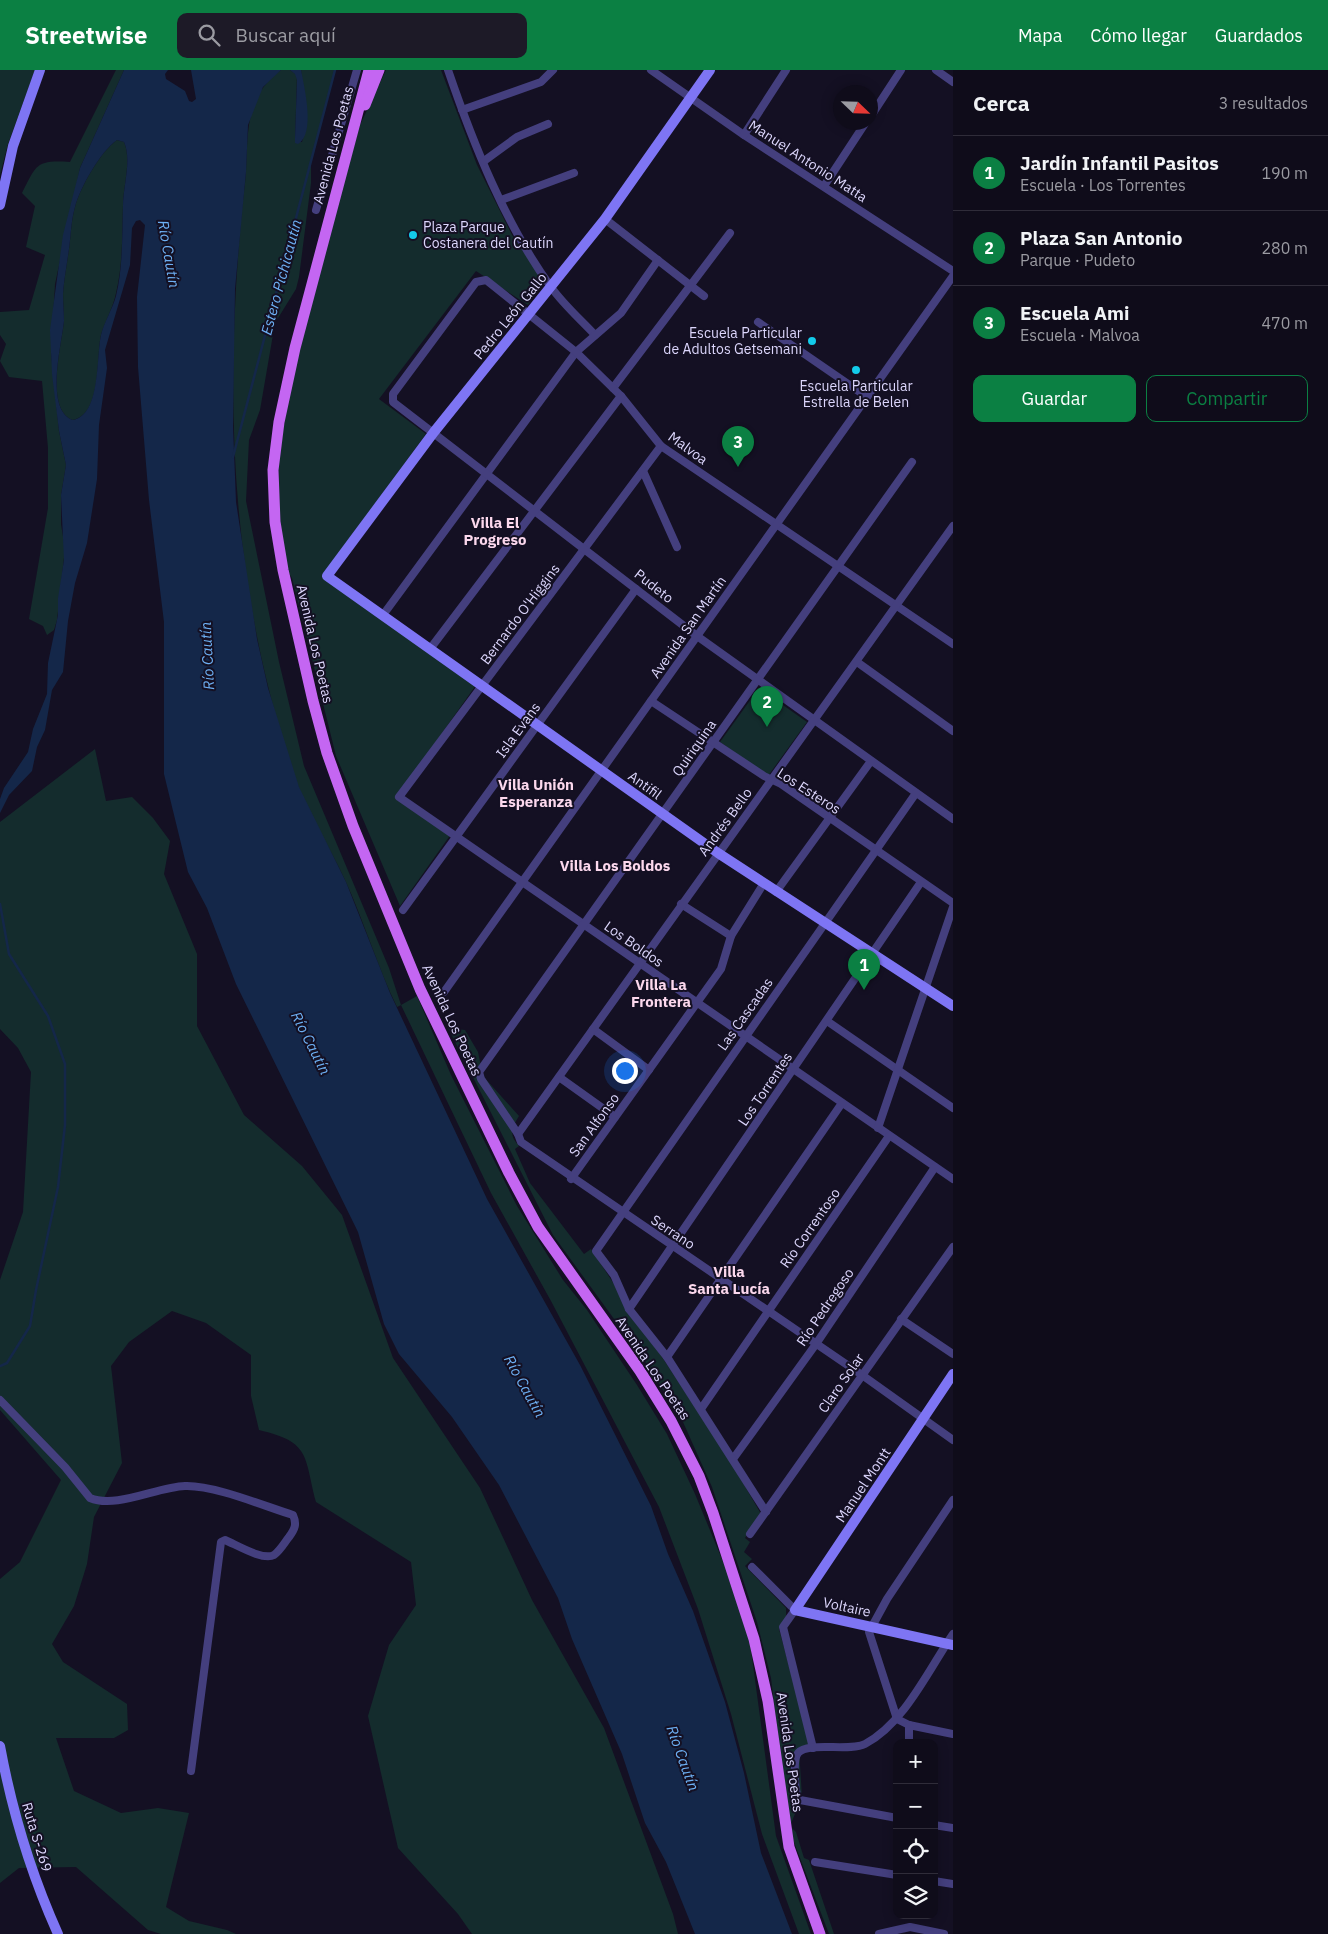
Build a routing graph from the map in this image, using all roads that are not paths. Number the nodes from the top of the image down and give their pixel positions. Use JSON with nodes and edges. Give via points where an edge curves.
{"nodes":[{"id":1,"x":40,"y":70,"type":"edge"},
{"id":2,"x":357,"y":70,"type":"edge"},
{"id":3,"x":369,"y":70,"type":"edge"},
{"id":4,"x":379,"y":70,"type":"edge"},
{"id":5,"x":553,"y":70,"type":"edge"},
{"id":6,"x":651,"y":70,"type":"edge"},
{"id":7,"x":710,"y":70,"type":"edge"},
{"id":8,"x":786,"y":70,"type":"edge"},
{"id":9,"x":901,"y":70,"type":"edge"},
{"id":10,"x":936,"y":70,"type":"edge"},
{"id":11,"x":450,"y":71,"type":"edge"},
{"id":12,"x":953,"y":82,"type":"edge"},
{"id":13,"x":690,"y":98,"type":"junction"},
{"id":14,"x":878,"y":104,"type":"edge"},
{"id":15,"x":462,"y":110,"type":"junction"},
{"id":16,"x":355,"y":121,"type":"junction"},
{"id":17,"x":548,"y":124,"type":"dead end"},
{"id":18,"x":861,"y":130,"type":"edge"},
{"id":19,"x":744,"y":135,"type":"junction"},
{"id":20,"x":484,"y":161,"type":"junction"},
{"id":21,"x":574,"y":173,"type":"dead end"},
{"id":22,"x":824,"y":186,"type":"junction"},
{"id":23,"x":501,"y":200,"type":"junction"},
{"id":24,"x":0,"y":204,"type":"edge"},
{"id":25,"x":316,"y":210,"type":"dead end"},
{"id":26,"x":606,"y":219,"type":"junction"},
{"id":27,"x":730,"y":233,"type":"dead end"},
{"id":28,"x":658,"y":260,"type":"junction"},
{"id":29,"x":952,"y":267,"type":"edge"},
{"id":30,"x":953,"y":276,"type":"edge"},
{"id":31,"x":690,"y":285,"type":"junction"},
{"id":32,"x":551,"y":287,"type":"junction"},
{"id":33,"x":704,"y":296,"type":"dead end"},
{"id":34,"x":530,"y":314,"type":"junction"},
{"id":35,"x":758,"y":322,"type":"dead end"},
{"id":36,"x":595,"y":335,"type":"junction"},
{"id":37,"x":576,"y":352,"type":"junction"},
{"id":38,"x":613,"y":388,"type":"junction"},
{"id":39,"x":620,"y":396,"type":"junction"},
{"id":40,"x":867,"y":397,"type":"junction"},
{"id":41,"x":393,"y":402,"type":"joint"},
{"id":42,"x":434,"y":432,"type":"junction"},
{"id":43,"x":661,"y":446,"type":"junction"},
{"id":44,"x":912,"y":462,"type":"dead end"},
{"id":45,"x":643,"y":470,"type":"junction"},
{"id":46,"x":487,"y":473,"type":"junction"},
{"id":47,"x":535,"y":510,"type":"junction"},
{"id":48,"x":777,"y":523,"type":"junction"},
{"id":49,"x":953,"y":526,"type":"edge"},
{"id":50,"x":677,"y":547,"type":"dead end"},
{"id":51,"x":584,"y":548,"type":"junction"},
{"id":52,"x":838,"y":566,"type":"junction"},
{"id":53,"x":327,"y":576,"type":"joint"},
{"id":54,"x":636,"y":589,"type":"junction"},
{"id":55,"x":897,"y":606,"type":"junction"},
{"id":56,"x":383,"y":615,"type":"junction"},
{"id":57,"x":697,"y":636,"type":"junction"},
{"id":58,"x":953,"y":644,"type":"edge"},
{"id":59,"x":430,"y":649,"type":"junction"},
{"id":60,"x":857,"y":662,"type":"junction"},
{"id":61,"x":758,"y":679,"type":"junction"},
{"id":62,"x":482,"y":686,"type":"junction"},
{"id":63,"x":650,"y":701,"type":"junction"},
{"id":64,"x":814,"y":720,"type":"junction"},
{"id":65,"x":537,"y":725,"type":"junction"},
{"id":66,"x":953,"y":731,"type":"edge"},
{"id":67,"x":712,"y":743,"type":"junction"},
{"id":68,"x":871,"y":761,"type":"junction"},
{"id":69,"x":601,"y":770,"type":"junction"},
{"id":70,"x":771,"y":780,"type":"junction"},
{"id":71,"x":916,"y":793,"type":"junction"},
{"id":72,"x":399,"y":797,"type":"joint"},
{"id":73,"x":662,"y":814,"type":"junction"},
{"id":74,"x":830,"y":818,"type":"junction"},
{"id":75,"x":953,"y":819,"type":"edge"},
{"id":76,"x":456,"y":836,"type":"junction"},
{"id":77,"x":875,"y":851,"type":"junction"},
{"id":78,"x":718,"y":853,"type":"junction"},
{"id":79,"x":522,"y":882,"type":"junction"},
{"id":80,"x":921,"y":882,"type":"junction"},
{"id":81,"x":764,"y":883,"type":"junction"},
{"id":82,"x":776,"y":892,"type":"junction"},
{"id":83,"x":682,"y":904,"type":"junction"},
{"id":84,"x":953,"y":905,"type":"edge"},
{"id":85,"x":403,"y":910,"type":"dead end"},
{"id":86,"x":823,"y":923,"type":"junction"},
{"id":87,"x":584,"y":924,"type":"junction"},
{"id":88,"x":731,"y":936,"type":"junction"},
{"id":89,"x":872,"y":955,"type":"junction"},
{"id":90,"x":640,"y":963,"type":"junction"},
{"id":91,"x":925,"y":987,"type":"junction"},
{"id":92,"x":444,"y":992,"type":"dead end"},
{"id":93,"x":697,"y":1003,"type":"junction"},
{"id":94,"x":953,"y":1006,"type":"edge"},
{"id":95,"x":827,"y":1021,"type":"junction"},
{"id":96,"x":593,"y":1029,"type":"junction"},
{"id":97,"x":746,"y":1036,"type":"junction"},
{"id":98,"x":649,"y":1070,"type":"junction"},
{"id":99,"x":794,"y":1070,"type":"junction"},
{"id":100,"x":897,"y":1070,"type":"junction"},
{"id":101,"x":479,"y":1072,"type":"joint"},
{"id":102,"x":559,"y":1077,"type":"junction"},
{"id":103,"x":842,"y":1103,"type":"junction"},
{"id":104,"x":953,"y":1108,"type":"edge"},
{"id":105,"x":615,"y":1117,"type":"junction"},
{"id":106,"x":878,"y":1128,"type":"junction"},
{"id":107,"x":518,"y":1134,"type":"junction"},
{"id":108,"x":889,"y":1136,"type":"junction"},
{"id":109,"x":935,"y":1167,"type":"junction"},
{"id":110,"x":571,"y":1179,"type":"junction"},
{"id":111,"x":953,"y":1179,"type":"edge"},
{"id":112,"x":621,"y":1212,"type":"junction"},
{"id":113,"x":672,"y":1247,"type":"junction"},
{"id":114,"x":953,"y":1247,"type":"edge"},
{"id":115,"x":720,"y":1279,"type":"junction"},
{"id":116,"x":629,"y":1309,"type":"junction"},
{"id":117,"x":768,"y":1311,"type":"junction"},
{"id":118,"x":901,"y":1319,"type":"junction"},
{"id":119,"x":816,"y":1344,"type":"junction"},
{"id":120,"x":953,"y":1354,"type":"edge"},
{"id":121,"x":667,"y":1357,"type":"junction"},
{"id":122,"x":953,"y":1374,"type":"edge"},
{"id":123,"x":862,"y":1375,"type":"junction"},
{"id":124,"x":0,"y":1400,"type":"edge"},
{"id":125,"x":701,"y":1409,"type":"junction"},
{"id":126,"x":923,"y":1420,"type":"junction"},
{"id":127,"x":953,"y":1440,"type":"edge"},
{"id":128,"x":733,"y":1459,"type":"junction"},
{"id":129,"x":953,"y":1500,"type":"edge"},
{"id":130,"x":766,"y":1512,"type":"junction"},
{"id":131,"x":750,"y":1534,"type":"dead end"},
{"id":132,"x":752,"y":1567,"type":"dead end"},
{"id":133,"x":795,"y":1610,"type":"junction"},
{"id":134,"x":870,"y":1626,"type":"junction"},
{"id":135,"x":953,"y":1634,"type":"edge"},
{"id":136,"x":950,"y":1644,"type":"edge"},
{"id":137,"x":897,"y":1719,"type":"junction"},
{"id":138,"x":909,"y":1725,"type":"junction"},
{"id":139,"x":953,"y":1734,"type":"edge"},
{"id":140,"x":909,"y":1739,"type":"edge"},
{"id":141,"x":0,"y":1746,"type":"edge"},
{"id":142,"x":814,"y":1748,"type":"junction"},
{"id":143,"x":191,"y":1771,"type":"dead end"},
{"id":144,"x":893,"y":1817,"type":"edge"},
{"id":145,"x":938,"y":1826,"type":"edge"},
{"id":146,"x":953,"y":1828,"type":"edge"},
{"id":147,"x":815,"y":1862,"type":"dead end"},
{"id":148,"x":893,"y":1874,"type":"edge"},
{"id":149,"x":938,"y":1882,"type":"edge"},
{"id":150,"x":953,"y":1884,"type":"edge"},
{"id":151,"x":58,"y":1934,"type":"edge"},
{"id":152,"x":820,"y":1934,"type":"edge"},
{"id":153,"x":879,"y":1934,"type":"edge"},
{"id":154,"x":944,"y":1934,"type":"edge"}],
"edges":[{"from":1,"to":24,"type":"street","via":[[13,146]]},
{"from":2,"to":25,"type":"street"},
{"from":3,"to":16,"type":"main road","name":"Avenida Los Poetas"},
{"from":4,"to":16,"type":"main road"},
{"from":5,"to":15,"type":"street","via":[[541,82]]},
{"from":6,"to":13,"type":"street","name":"Manuel Antonio Matta"},
{"from":7,"to":13,"type":"street","name":"Pedro León Gallo"},
{"from":8,"to":19,"type":"street"},
{"from":9,"to":14,"type":"street"},
{"from":10,"to":12,"type":"street"},
{"from":11,"to":15,"type":"street"},
{"from":13,"to":19,"type":"street","name":"Manuel Antonio Matta"},
{"from":13,"to":26,"type":"street","name":"Pedro León Gallo"},
{"from":15,"to":20,"type":"street"},
{"from":16,"to":152,"type":"main road","name":"Avenida Los Poetas","via":[[295,348],[279,422],[274,470],[275,522],[282,570],[313,701],[327,753],[353,826],[416,980],[509,1173],[538,1227],[640,1371],[698,1476],[736,1582],[763,1671],[787,1840]]},
{"from":17,"to":20,"type":"street","via":[[518,137]]},
{"from":18,"to":22,"type":"street"},
{"from":19,"to":22,"type":"street","name":"Manuel Antonio Matta"},
{"from":20,"to":23,"type":"street"},
{"from":21,"to":23,"type":"street"},
{"from":22,"to":29,"type":"street","name":"Manuel Antonio Matta"},
{"from":23,"to":32,"type":"street"},
{"from":26,"to":28,"type":"street"},
{"from":26,"to":32,"type":"street","name":"Pedro León Gallo"},
{"from":27,"to":31,"type":"street"},
{"from":28,"to":31,"type":"street"},
{"from":28,"to":36,"type":"street","via":[[621,313]]},
{"from":30,"to":40,"type":"street","name":"Avenida San Martín"},
{"from":31,"to":33,"type":"street"},
{"from":31,"to":38,"type":"street"},
{"from":32,"to":34,"type":"street","name":"Pedro León Gallo"},
{"from":32,"to":36,"type":"street"},
{"from":34,"to":37,"type":"street","name":"Malvoa"},
{"from":34,"to":41,"type":"street","name":"Malvoa","via":[[486,280],[476,282],[393,394]]},
{"from":34,"to":42,"type":"street","name":"Pedro León Gallo"},
{"from":35,"to":40,"type":"street"},
{"from":36,"to":37,"type":"street"},
{"from":37,"to":38,"type":"street","name":"Malvoa"},
{"from":37,"to":46,"type":"street"},
{"from":38,"to":39,"type":"street","name":"Malvoa"},
{"from":39,"to":43,"type":"street","name":"Malvoa"},
{"from":39,"to":47,"type":"street"},
{"from":40,"to":48,"type":"street","name":"Avenida San Martín"},
{"from":41,"to":42,"type":"street","name":"Pudeto"},
{"from":42,"to":46,"type":"street","name":"Pudeto"},
{"from":42,"to":53,"type":"street","name":"Pedro León Gallo"},
{"from":43,"to":45,"type":"street","name":"Bernardo O'Higgins"},
{"from":43,"to":48,"type":"street","name":"Malvoa"},
{"from":44,"to":52,"type":"street","name":"Quiriquina"},
{"from":45,"to":50,"type":"street"},
{"from":45,"to":51,"type":"street","name":"Bernardo O'Higgins"},
{"from":46,"to":47,"type":"street","name":"Pudeto"},
{"from":46,"to":56,"type":"street"},
{"from":47,"to":51,"type":"street","name":"Pudeto"},
{"from":47,"to":59,"type":"street"},
{"from":48,"to":52,"type":"street","name":"Malvoa"},
{"from":48,"to":57,"type":"street","name":"Avenida San Martín"},
{"from":49,"to":55,"type":"street","name":"Andrés Bello"},
{"from":51,"to":54,"type":"street","name":"Pudeto"},
{"from":51,"to":62,"type":"street","name":"Bernardo O'Higgins"},
{"from":52,"to":55,"type":"street","name":"Malvoa"},
{"from":52,"to":61,"type":"street","name":"Quiriquina"},
{"from":53,"to":56,"type":"street","name":"Antifil"},
{"from":54,"to":57,"type":"street","name":"Pudeto"},
{"from":54,"to":65,"type":"street","name":"Isla Evans"},
{"from":55,"to":58,"type":"street","name":"Malvoa"},
{"from":55,"to":60,"type":"street","name":"Andrés Bello"},
{"from":56,"to":59,"type":"street","name":"Antifil"},
{"from":57,"to":61,"type":"street","name":"Pudeto"},
{"from":57,"to":63,"type":"street","name":"Avenida San Martín"},
{"from":59,"to":62,"type":"street","name":"Antifil"},
{"from":60,"to":64,"type":"street","name":"Andrés Bello"},
{"from":60,"to":66,"type":"street"},
{"from":61,"to":64,"type":"street","name":"Pudeto"},
{"from":61,"to":67,"type":"street","name":"Quiriquina"},
{"from":62,"to":65,"type":"street","name":"Antifil"},
{"from":62,"to":72,"type":"street","name":"Bernardo O'Higgins"},
{"from":63,"to":67,"type":"street","name":"Los Esteros"},
{"from":63,"to":69,"type":"street","name":"Avenida San Martín"},
{"from":64,"to":68,"type":"street","name":"Pudeto"},
{"from":64,"to":70,"type":"street","name":"Andrés Bello"},
{"from":65,"to":69,"type":"street","name":"Antifil"},
{"from":65,"to":76,"type":"street","name":"Isla Evans"},
{"from":67,"to":70,"type":"street","name":"Los Esteros"},
{"from":67,"to":73,"type":"street","name":"Quiriquina"},
{"from":68,"to":71,"type":"street","name":"Pudeto"},
{"from":68,"to":74,"type":"street"},
{"from":69,"to":73,"type":"street","name":"Antifil"},
{"from":69,"to":79,"type":"street","name":"Avenida San Martín"},
{"from":70,"to":74,"type":"street","name":"Los Esteros"},
{"from":70,"to":78,"type":"street","name":"Andrés Bello"},
{"from":71,"to":75,"type":"street","name":"Pudeto"},
{"from":71,"to":77,"type":"street","name":"Las Cascadas"},
{"from":72,"to":76,"type":"street","name":"Los Boldos"},
{"from":73,"to":78,"type":"street","name":"Antifil"},
{"from":73,"to":87,"type":"street","name":"Quiriquina"},
{"from":74,"to":77,"type":"street","name":"Los Esteros"},
{"from":74,"to":82,"type":"street"},
{"from":76,"to":79,"type":"street","name":"Los Boldos"},
{"from":76,"to":85,"type":"street","name":"Isla Evans"},
{"from":77,"to":80,"type":"street","name":"Los Esteros"},
{"from":77,"to":86,"type":"street","name":"Las Cascadas"},
{"from":78,"to":81,"type":"street","name":"Antifil"},
{"from":78,"to":83,"type":"street","name":"Andrés Bello"},
{"from":79,"to":87,"type":"street","name":"Los Boldos"},
{"from":79,"to":92,"type":"street","name":"Avenida San Martín"},
{"from":80,"to":84,"type":"street","name":"Los Esteros"},
{"from":80,"to":89,"type":"street","name":"Los Torrentes"},
{"from":81,"to":82,"type":"street","name":"Antifil"},
{"from":81,"to":88,"type":"street","name":"San Alfonso"},
{"from":82,"to":86,"type":"street","name":"Antifil"},
{"from":83,"to":88,"type":"street"},
{"from":83,"to":90,"type":"street","name":"Andrés Bello"},
{"from":84,"to":91,"type":"street"},
{"from":86,"to":89,"type":"street","name":"Antifil"},
{"from":86,"to":97,"type":"street","name":"Las Cascadas"},
{"from":87,"to":90,"type":"street","name":"Los Boldos"},
{"from":87,"to":101,"type":"street","name":"Quiriquina"},
{"from":88,"to":93,"type":"street","name":"San Alfonso","via":[[721,969]]},
{"from":89,"to":91,"type":"street","name":"Antifil"},
{"from":89,"to":95,"type":"street","name":"Los Torrentes"},
{"from":90,"to":93,"type":"street","name":"Los Boldos"},
{"from":90,"to":96,"type":"street","name":"Andrés Bello"},
{"from":91,"to":94,"type":"street","name":"Antifil"},
{"from":91,"to":100,"type":"street"},
{"from":93,"to":97,"type":"street","name":"Los Boldos"},
{"from":93,"to":98,"type":"street","name":"San Alfonso"},
{"from":95,"to":99,"type":"street","name":"Los Torrentes"},
{"from":95,"to":100,"type":"street"},
{"from":96,"to":98,"type":"street"},
{"from":96,"to":102,"type":"street","name":"Andrés Bello"},
{"from":97,"to":99,"type":"street","name":"Los Boldos"},
{"from":97,"to":112,"type":"street","name":"Las Cascadas"},
{"from":98,"to":105,"type":"street","name":"San Alfonso"},
{"from":99,"to":103,"type":"street","name":"Los Boldos"},
{"from":99,"to":113,"type":"street","name":"Los Torrentes"},
{"from":100,"to":104,"type":"street"},
{"from":100,"to":106,"type":"street"},
{"from":101,"to":107,"type":"street","name":"Serrano"},
{"from":102,"to":105,"type":"street"},
{"from":102,"to":107,"type":"street","name":"Andrés Bello"},
{"from":103,"to":106,"type":"street","name":"Los Boldos"},
{"from":103,"to":115,"type":"street"},
{"from":105,"to":110,"type":"street","name":"San Alfonso"},
{"from":106,"to":108,"type":"street","name":"Los Boldos"},
{"from":107,"to":110,"type":"street","name":"Serrano","via":[[520,1142]]},
{"from":108,"to":109,"type":"street","name":"Los Boldos"},
{"from":108,"to":117,"type":"street","name":"Río Correntoso"},
{"from":109,"to":111,"type":"street","name":"Los Boldos"},
{"from":109,"to":119,"type":"street","name":"Río Pedregoso"},
{"from":110,"to":112,"type":"street","name":"Serrano"},
{"from":112,"to":113,"type":"street","name":"Serrano"},
{"from":112,"to":116,"type":"street","name":"Las Cascadas","via":[[596,1251],[614,1275]]},
{"from":113,"to":115,"type":"street","name":"Serrano"},
{"from":113,"to":116,"type":"street","name":"Los Torrentes"},
{"from":114,"to":118,"type":"street","name":"Claro Solar"},
{"from":115,"to":117,"type":"street","name":"Serrano"},
{"from":115,"to":121,"type":"street"},
{"from":116,"to":121,"type":"street"},
{"from":117,"to":119,"type":"street","name":"Serrano"},
{"from":117,"to":125,"type":"street","name":"Río Correntoso"},
{"from":118,"to":120,"type":"street"},
{"from":118,"to":123,"type":"street","name":"Claro Solar"},
{"from":119,"to":123,"type":"street","name":"Serrano"},
{"from":119,"to":128,"type":"street","name":"Río Pedregoso"},
{"from":121,"to":125,"type":"street"},
{"from":122,"to":126,"type":"street","name":"Manuel Montt"},
{"from":123,"to":126,"type":"street","name":"Serrano"},
{"from":123,"to":130,"type":"street","name":"Claro Solar"},
{"from":124,"to":143,"type":"street","via":[[96,1501],[112,1501],[185,1486],[212,1490],[293,1515],[296,1522],[294,1530],[276,1554],[266,1558],[225,1540],[221,1542]]},
{"from":125,"to":128,"type":"street"},
{"from":126,"to":127,"type":"street","name":"Serrano"},
{"from":126,"to":133,"type":"street","name":"Manuel Montt"},
{"from":128,"to":130,"type":"street"},
{"from":129,"to":134,"type":"street"},
{"from":130,"to":131,"type":"street","name":"Claro Solar"},
{"from":132,"to":133,"type":"street"},
{"from":133,"to":134,"type":"street","name":"Voltaire"},
{"from":133,"to":142,"type":"street","via":[[783,1627]]},
{"from":134,"to":136,"type":"street","name":"Voltaire"},
{"from":134,"to":137,"type":"street","via":[[870,1640]]},
{"from":135,"to":136,"type":"street"},
{"from":136,"to":137,"type":"street"},
{"from":137,"to":138,"type":"street"},
{"from":137,"to":142,"type":"street","via":[[864,1744]]},
{"from":138,"to":139,"type":"street"},
{"from":138,"to":140,"type":"street"},
{"from":141,"to":151,"type":"street","name":"Ruta S-269","via":[[20,1831]]},
{"from":142,"to":144,"type":"street","via":[[803,1748],[795,1758],[796,1795],[800,1800]]},
{"from":145,"to":146,"type":"street"},
{"from":147,"to":148,"type":"street"},
{"from":149,"to":150,"type":"street"},
{"from":153,"to":154,"type":"street","via":[[910,1928]]}]}
